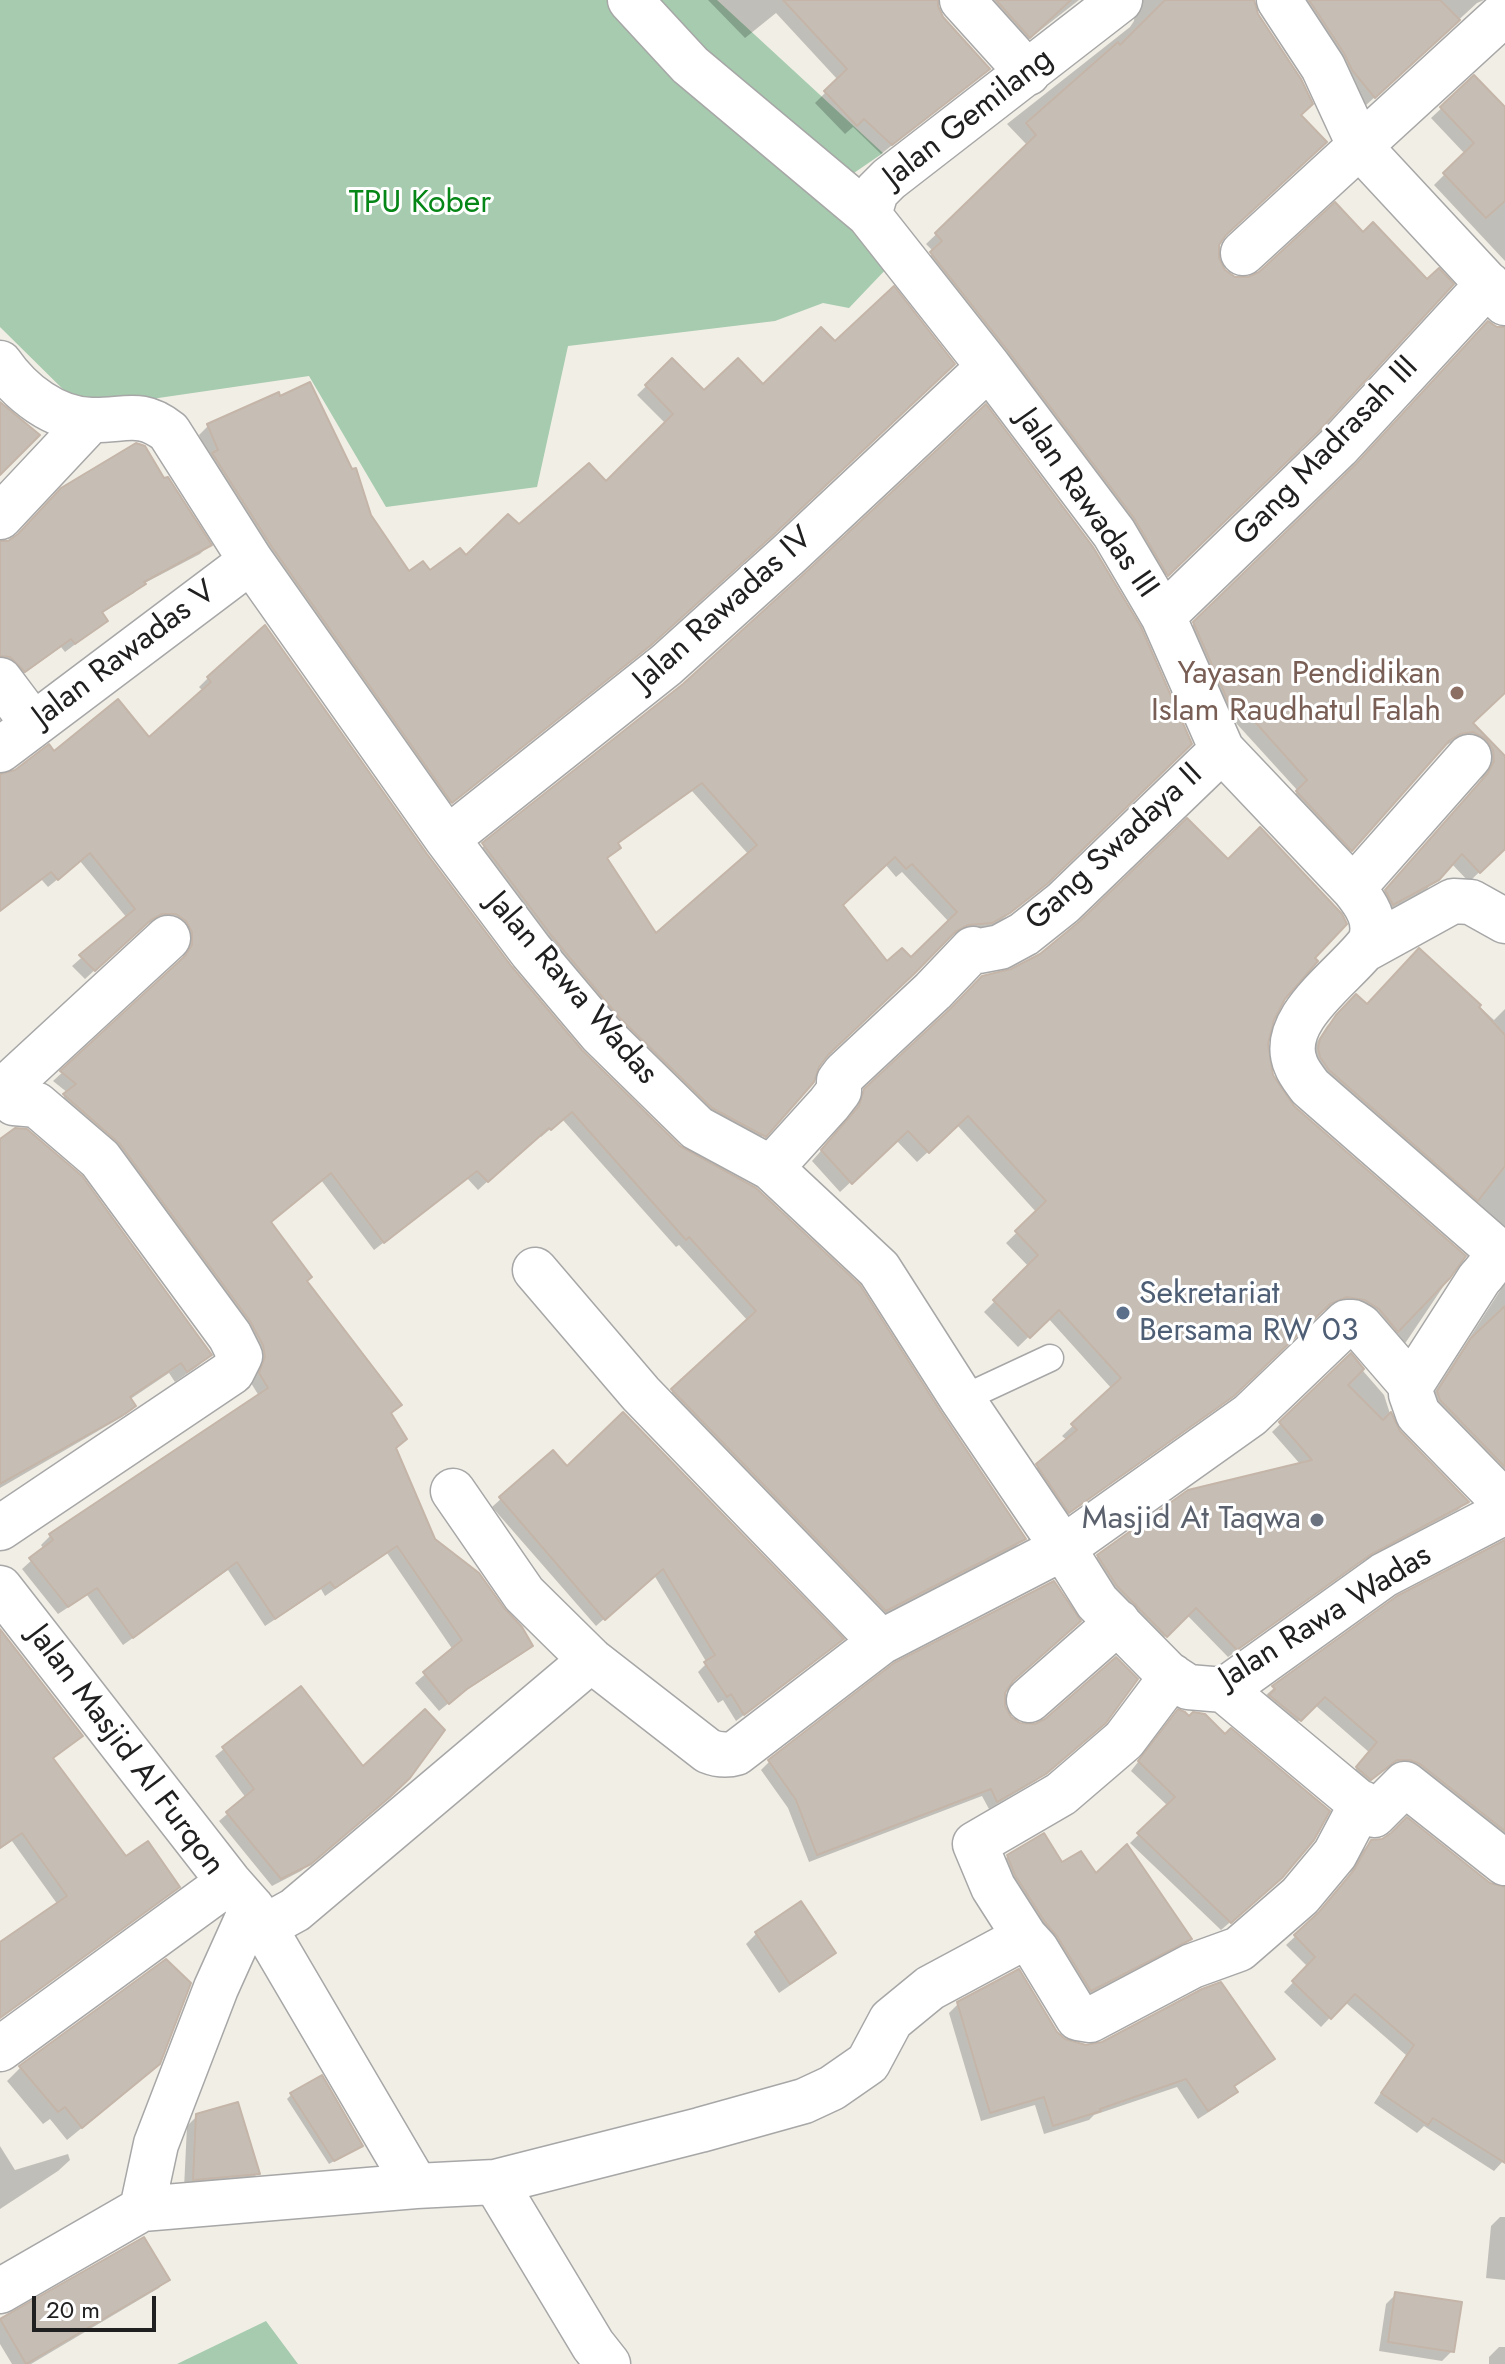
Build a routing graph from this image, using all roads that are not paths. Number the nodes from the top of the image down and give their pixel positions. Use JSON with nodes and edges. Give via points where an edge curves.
{"nodes":[{"id":1,"x":630,"y":0,"type":"edge"},
{"id":2,"x":962,"y":0,"type":"edge"},
{"id":3,"x":1120,"y":0,"type":"edge"},
{"id":4,"x":1279,"y":0,"type":"edge"},
{"id":5,"x":1505,"y":13,"type":"edge"},
{"id":6,"x":1028,"y":73,"type":"junction"},
{"id":7,"x":1360,"y":147,"type":"junction"},
{"id":8,"x":869,"y":215,"type":"junction"},
{"id":9,"x":1243,"y":253,"type":"dead end"},
{"id":10,"x":1496,"y":294,"type":"edge"},
{"id":11,"x":0,"y":363,"type":"edge"},
{"id":12,"x":989,"y":367,"type":"junction"},
{"id":13,"x":90,"y":421,"type":"junction"},
{"id":14,"x":0,"y":517,"type":"edge"},
{"id":15,"x":251,"y":561,"type":"junction"},
{"id":16,"x":1163,"y":616,"type":"junction"},
{"id":17,"x":0,"y":680,"type":"edge"},
{"id":18,"x":16,"y":737,"type":"edge"},
{"id":19,"x":1222,"y":750,"type":"junction"},
{"id":20,"x":1469,"y":757,"type":"dead end"},
{"id":21,"x":447,"y":839,"type":"junction"},
{"id":22,"x":1353,"y":888,"type":"junction"},
{"id":23,"x":1505,"y":921,"type":"edge"},
{"id":24,"x":168,"y":938,"type":"dead end"},
{"id":25,"x":1364,"y":950,"type":"junction"},
{"id":26,"x":4,"y":1099,"type":"edge"},
{"id":27,"x":771,"y":1168,"type":"junction"},
{"id":28,"x":1495,"y":1226,"type":"edge"},
{"id":29,"x":535,"y":1270,"type":"dead end"},
{"id":30,"x":1050,"y":1358,"type":"dead end"},
{"id":31,"x":1411,"y":1385,"type":"junction"},
{"id":32,"x":962,"y":1399,"type":"junction"},
{"id":33,"x":453,"y":1491,"type":"dead end"},
{"id":34,"x":1505,"y":1503,"type":"edge"},
{"id":35,"x":1505,"y":1512,"type":"edge"},
{"id":36,"x":0,"y":1528,"type":"edge"},
{"id":37,"x":1063,"y":1548,"type":"junction"},
{"id":38,"x":0,"y":1588,"type":"edge"},
{"id":39,"x":1118,"y":1622,"type":"junction"},
{"id":40,"x":881,"y":1642,"type":"junction"},
{"id":41,"x":591,"y":1660,"type":"junction"},
{"id":42,"x":1172,"y":1676,"type":"junction"},
{"id":43,"x":1224,"y":1690,"type":"junction"},
{"id":44,"x":1029,"y":1700,"type":"dead end"},
{"id":45,"x":1362,"y":1803,"type":"junction"},
{"id":46,"x":1505,"y":1863,"type":"edge"},
{"id":47,"x":248,"y":1906,"type":"junction"},
{"id":48,"x":1025,"y":1937,"type":"junction"},
{"id":49,"x":0,"y":2049,"type":"edge"},
{"id":50,"x":495,"y":2182,"type":"junction"},
{"id":51,"x":416,"y":2186,"type":"junction"},
{"id":52,"x":142,"y":2209,"type":"junction"},
{"id":53,"x":0,"y":2291,"type":"edge"},
{"id":54,"x":608,"y":2364,"type":"edge"}],
"edges":[{"from":1,"to":8,"type":"street","via":[[690,65]]},
{"from":2,"to":6,"type":"street"},
{"from":3,"to":6,"type":"street","name":"Jalan Gemilang"},
{"from":4,"to":7,"type":"street","via":[[1323,67]]},
{"from":5,"to":7,"type":"street"},
{"from":6,"to":8,"type":"street","name":"Jalan Gemilang","via":[[889,179],[876,192]]},
{"from":7,"to":9,"type":"street"},
{"from":7,"to":10,"type":"street"},
{"from":8,"to":12,"type":"street","name":"Jalan Gemilang"},
{"from":10,"to":16,"type":"street","name":"Gang Madrasah III"},
{"from":11,"to":13,"type":"street","name":"Jalan Rawa Wadas","via":[[35,400]]},
{"from":12,"to":16,"type":"street","name":"Jalan Rawadas III","via":[[1114,533]]},
{"from":12,"to":21,"type":"street","name":"Jalan Rawadas IV","via":[[666,665]]},
{"from":13,"to":14,"type":"street"},
{"from":13,"to":15,"type":"street","name":"Jalan Rawa Wadas","via":[[134,416],[169,432]]},
{"from":15,"to":18,"type":"street","name":"Jalan Rawadas V"},
{"from":15,"to":21,"type":"street","name":"Jalan Rawa Wadas"},
{"from":16,"to":19,"type":"street","name":"Jalan Rawadas III"},
{"from":17,"to":18,"type":"street"},
{"from":19,"to":22,"type":"street","name":"Jalan Rawadas III"},
{"from":19,"to":27,"type":"street","name":"Gang Swadaya II","via":[[1034,927],[1000,947],[973,949],[845,1073],[839,1091]]},
{"from":20,"to":22,"type":"street"},
{"from":21,"to":27,"type":"street","name":"Jalan Rawa Wadas","via":[[601,1034],[697,1128]]},
{"from":22,"to":25,"type":"street","name":"Jalan Rawadas III","via":[[1370,912],[1373,933]]},
{"from":23,"to":25,"type":"street","via":[[1471,902],[1453,901]]},
{"from":24,"to":26,"type":"street"},
{"from":25,"to":28,"type":"street","via":[[1301,1017],[1293,1039],[1295,1064],[1310,1087]]},
{"from":26,"to":36,"type":"street","via":[[37,1105],[100,1159],[240,1356],[232,1372]]},
{"from":27,"to":32,"type":"street","name":"Jalan Rawa Wadas","via":[[879,1269]]},
{"from":28,"to":31,"type":"street","via":[[1494,1259]]},
{"from":29,"to":40,"type":"street","via":[[641,1394]]},
{"from":30,"to":32,"type":"lane"},
{"from":31,"to":34,"type":"street","via":[[1418,1414]]},
{"from":31,"to":37,"type":"street","via":[[1360,1326],[1347,1322],[1250,1415]]},
{"from":32,"to":37,"type":"street","name":"Jalan Rawa Wadas"},
{"from":33,"to":41,"type":"street","via":[[524,1594]]},
{"from":35,"to":43,"type":"street","name":"Jalan Rawa Wadas","via":[[1384,1575]]},
{"from":37,"to":39,"type":"street","name":"Jalan Rawa Wadas","via":[[1097,1602]]},
{"from":37,"to":40,"type":"street"},
{"from":38,"to":47,"type":"street","name":"Jalan Masjid Al Furqon"},
{"from":39,"to":42,"type":"street","name":"Jalan Rawa Wadas"},
{"from":39,"to":44,"type":"street"},
{"from":40,"to":41,"type":"street","via":[[727,1755],[708,1751]]},
{"from":41,"to":47,"type":"street","via":[[295,1910]]},
{"from":42,"to":43,"type":"street","name":"Jalan Rawa Wadas","via":[[1188,1687]]},
{"from":42,"to":48,"type":"street","via":[[1124,1740],[1061,1794],[975,1844],[993,1887]]},
{"from":43,"to":45,"type":"street"},
{"from":45,"to":46,"type":"street","via":[[1374,1815],[1405,1784]]},
{"from":45,"to":48,"type":"street","via":[[1335,1854],[1300,1896],[1239,1949],[1192,1966],[1090,2020],[1078,2018]]},
{"from":47,"to":49,"type":"street","name":"Jalan Masjid Al Furqon"},
{"from":47,"to":51,"type":"street"},
{"from":47,"to":52,"type":"street","via":[[156,2144]]},
{"from":48,"to":50,"type":"street","via":[[930,1988],[891,2020],[868,2063],[804,2101]]},
{"from":50,"to":51,"type":"street"},
{"from":50,"to":54,"type":"street"},
{"from":51,"to":52,"type":"street"},
{"from":52,"to":53,"type":"street"}]}
